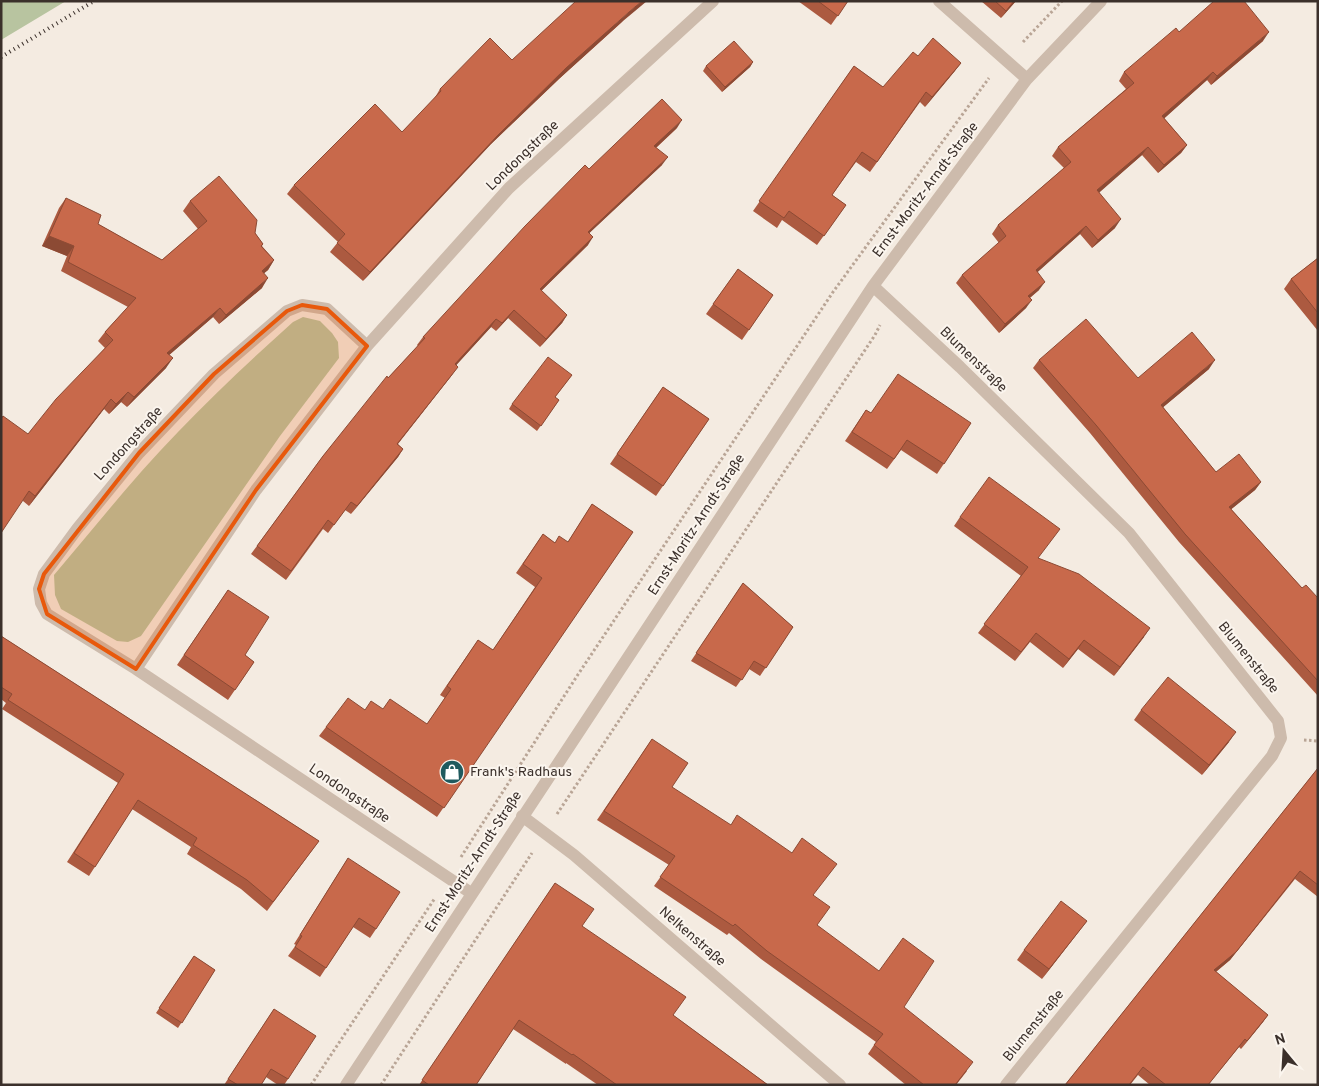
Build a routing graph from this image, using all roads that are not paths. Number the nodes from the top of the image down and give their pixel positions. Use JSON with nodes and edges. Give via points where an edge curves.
{"nodes":[{"id":1,"x":713,"y":1,"type":"edge"},
{"id":2,"x":939,"y":1,"type":"edge"},
{"id":3,"x":1101,"y":1,"type":"edge"},
{"id":4,"x":1028,"y":79,"type":"junction"},
{"id":5,"x":873,"y":286,"type":"junction"},
{"id":6,"x":367,"y":346,"type":"junction"},
{"id":7,"x":136,"y":669,"type":"junction"},
{"id":8,"x":522,"y":816,"type":"junction"},
{"id":9,"x":471,"y":893,"type":"junction"},
{"id":10,"x":346,"y":1085,"type":"edge"},
{"id":11,"x":840,"y":1085,"type":"edge"},
{"id":12,"x":1006,"y":1085,"type":"edge"}],
"edges":[{"from":1,"to":6,"type":"street","name":"Londongstraße","via":[[509,188]]},
{"from":2,"to":4,"type":"street"},
{"from":3,"to":4,"type":"street","name":"Ernst-Moritz-Arndt-Straße"},
{"from":4,"to":5,"type":"street","name":"Ernst-Moritz-Arndt-Straße"},
{"from":5,"to":8,"type":"street","name":"Ernst-Moritz-Arndt-Straße"},
{"from":5,"to":12,"type":"street","name":"Blumenstraße","via":[[1129,533],[1278,721],[1280,729],[1281,738],[1272,756]]},
{"from":6,"to":7,"type":"street","name":"Londongstraße","via":[[256,490]]},
{"from":6,"to":7,"type":"street","name":"Londongstraße","via":[[327,309],[302,305],[287,311],[214,374],[139,453],[44,574],[39,589],[46,614]]},
{"from":7,"to":9,"type":"street","name":"Londongstraße"},
{"from":8,"to":9,"type":"street","name":"Ernst-Moritz-Arndt-Straße"},
{"from":8,"to":11,"type":"street","name":"Nelkenstraße","via":[[582,862]]},
{"from":9,"to":10,"type":"street","name":"Ernst-Moritz-Arndt-Straße"}]}
